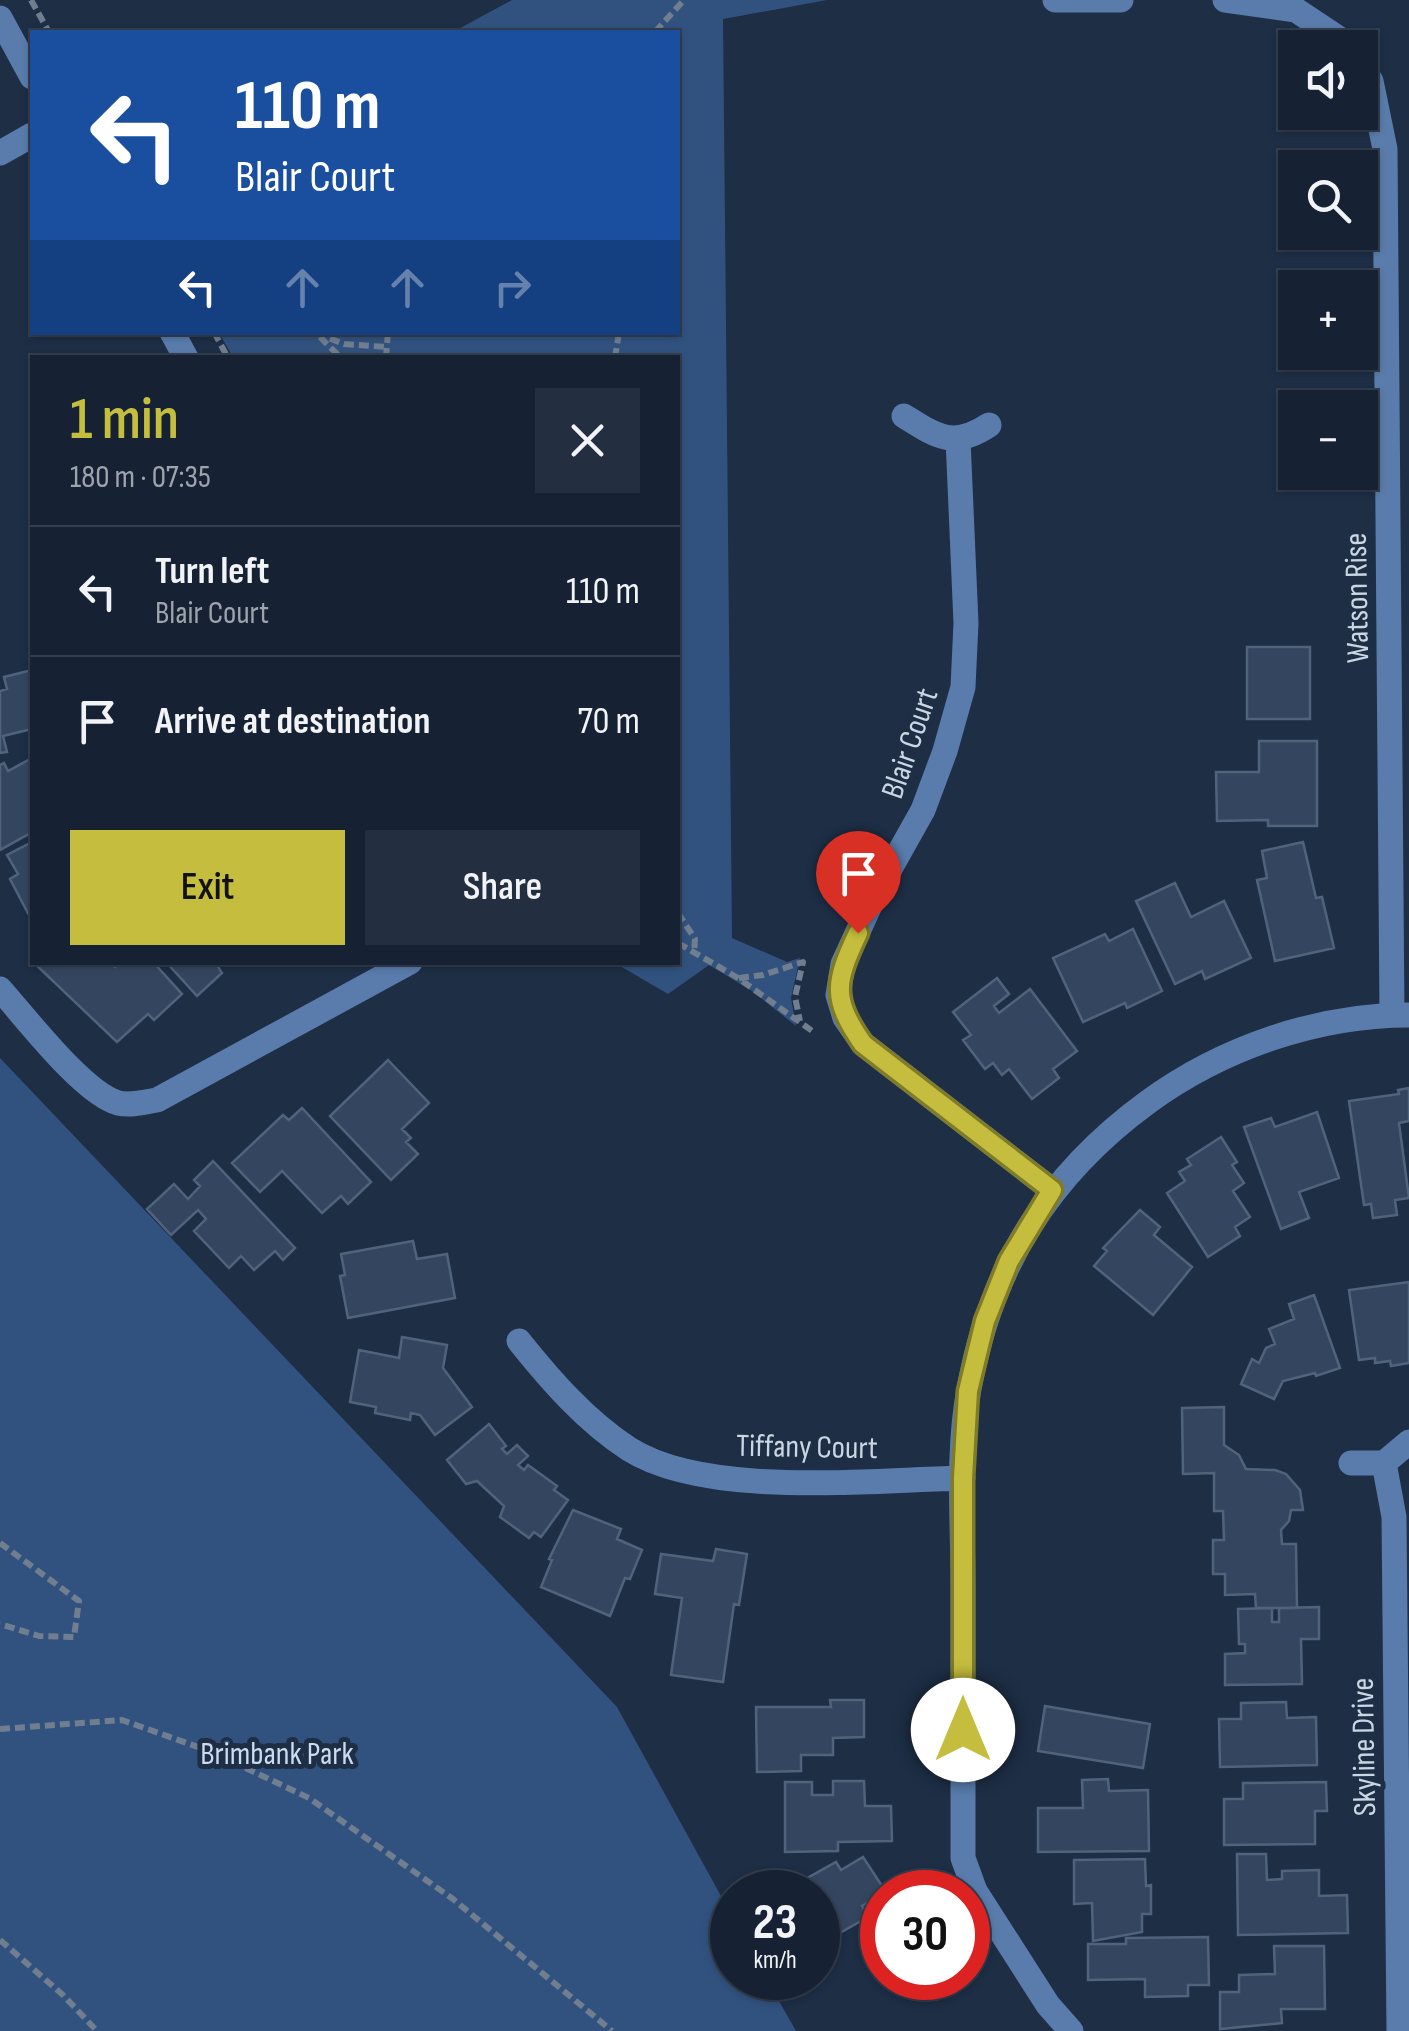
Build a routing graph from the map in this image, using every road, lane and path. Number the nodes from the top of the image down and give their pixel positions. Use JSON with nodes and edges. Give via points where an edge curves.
{"nodes":[{"id":1,"x":31,"y":0,"type":"edge"},
{"id":2,"x":684,"y":0,"type":"edge"},
{"id":3,"x":1055,"y":0,"type":"edge"},
{"id":4,"x":1120,"y":0,"type":"edge"},
{"id":5,"x":1224,"y":0,"type":"edge"},
{"id":6,"x":0,"y":18,"type":"edge"},
{"id":7,"x":48,"y":30,"type":"edge"},
{"id":8,"x":657,"y":30,"type":"edge"},
{"id":9,"x":1326,"y":30,"type":"edge"},
{"id":10,"x":30,"y":73,"type":"edge"},
{"id":11,"x":1378,"y":115,"type":"edge"},
{"id":12,"x":30,"y":137,"type":"edge"},
{"id":13,"x":0,"y":154,"type":"edge"},
{"id":14,"x":318,"y":335,"type":"edge"},
{"id":15,"x":321,"y":335,"type":"edge"},
{"id":16,"x":388,"y":335,"type":"edge"},
{"id":17,"x":386,"y":347,"type":"junction"},
{"id":18,"x":337,"y":355,"type":"edge"},
{"id":19,"x":386,"y":355,"type":"edge"},
{"id":20,"x":904,"y":416,"type":"dead end"},
{"id":21,"x":989,"y":425,"type":"dead end"},
{"id":22,"x":958,"y":439,"type":"junction"},
{"id":23,"x":680,"y":917,"type":"edge"},
{"id":24,"x":680,"y":944,"type":"edge"},
{"id":25,"x":694,"y":953,"type":"junction"},
{"id":26,"x":405,"y":965,"type":"edge"},
{"id":27,"x":738,"y":978,"type":"junction"},
{"id":28,"x":0,"y":989,"type":"edge"},
{"id":29,"x":1401,"y":1015,"type":"edge"},
{"id":30,"x":800,"y":1022,"type":"junction"},
{"id":31,"x":816,"y":1034,"type":"dead end"},
{"id":32,"x":1052,"y":1190,"type":"junction"},
{"id":33,"x":519,"y":1342,"type":"dead end"},
{"id":34,"x":1409,"y":1442,"type":"edge"},
{"id":35,"x":1352,"y":1463,"type":"dead end"},
{"id":36,"x":1384,"y":1463,"type":"junction"},
{"id":37,"x":963,"y":1478,"type":"junction"},
{"id":38,"x":0,"y":1544,"type":"edge"},
{"id":39,"x":0,"y":1624,"type":"edge"},
{"id":40,"x":0,"y":1729,"type":"edge"},
{"id":41,"x":0,"y":1940,"type":"edge"},
{"id":42,"x":97,"y":2031,"type":"edge"},
{"id":43,"x":612,"y":2031,"type":"edge"},
{"id":44,"x":1071,"y":2031,"type":"edge"},
{"id":45,"x":1398,"y":2031,"type":"edge"}],
"edges":[{"from":1,"to":7,"type":"path"},
{"from":2,"to":8,"type":"path"},
{"from":3,"to":4,"type":"street"},
{"from":5,"to":9,"type":"street","via":[[1296,10]]},
{"from":6,"to":10,"type":"street"},
{"from":11,"to":29,"type":"street","name":"Watson Rise","via":[[1385,150]]},
{"from":12,"to":13,"type":"street"},
{"from":14,"to":18,"type":"path"},
{"from":15,"to":17,"type":"path"},
{"from":16,"to":17,"type":"path"},
{"from":17,"to":19,"type":"path"},
{"from":20,"to":22,"type":"street","via":[[938,437]]},
{"from":21,"to":22,"type":"street"},
{"from":22,"to":32,"type":"street","name":"Blair Court","via":[[963,687],[923,810],[864,917],[843,964],[838,995],[863,1044]]},
{"from":23,"to":25,"type":"path","via":[[695,939]]},
{"from":24,"to":25,"type":"path"},
{"from":25,"to":27,"type":"path"},
{"from":26,"to":28,"type":"street","via":[[158,1100],[118,1103],[65,1062]]},
{"from":27,"to":30,"type":"path"},
{"from":27,"to":30,"type":"path","via":[[803,962],[795,997]]},
{"from":29,"to":32,"type":"street","via":[[1304,1028],[1176,1082],[1115,1126]]},
{"from":30,"to":31,"type":"path"},
{"from":32,"to":37,"type":"street","via":[[1009,1261],[985,1321],[968,1391]]},
{"from":33,"to":37,"type":"street","name":"Tiffany Court","via":[[584,1414],[631,1450],[686,1472],[750,1482]]},
{"from":34,"to":36,"type":"street"},
{"from":35,"to":36,"type":"street"},
{"from":36,"to":45,"type":"street","name":"Skyline Drive","via":[[1394,1517]]},
{"from":37,"to":44,"type":"street","via":[[963,1858],[976,1891]]},
{"from":38,"to":39,"type":"path","via":[[79,1601],[74,1637],[39,1636]]},
{"from":40,"to":43,"type":"path","via":[[122,1720],[212,1752],[309,1798],[453,1899]]},
{"from":41,"to":42,"type":"path"}]}
